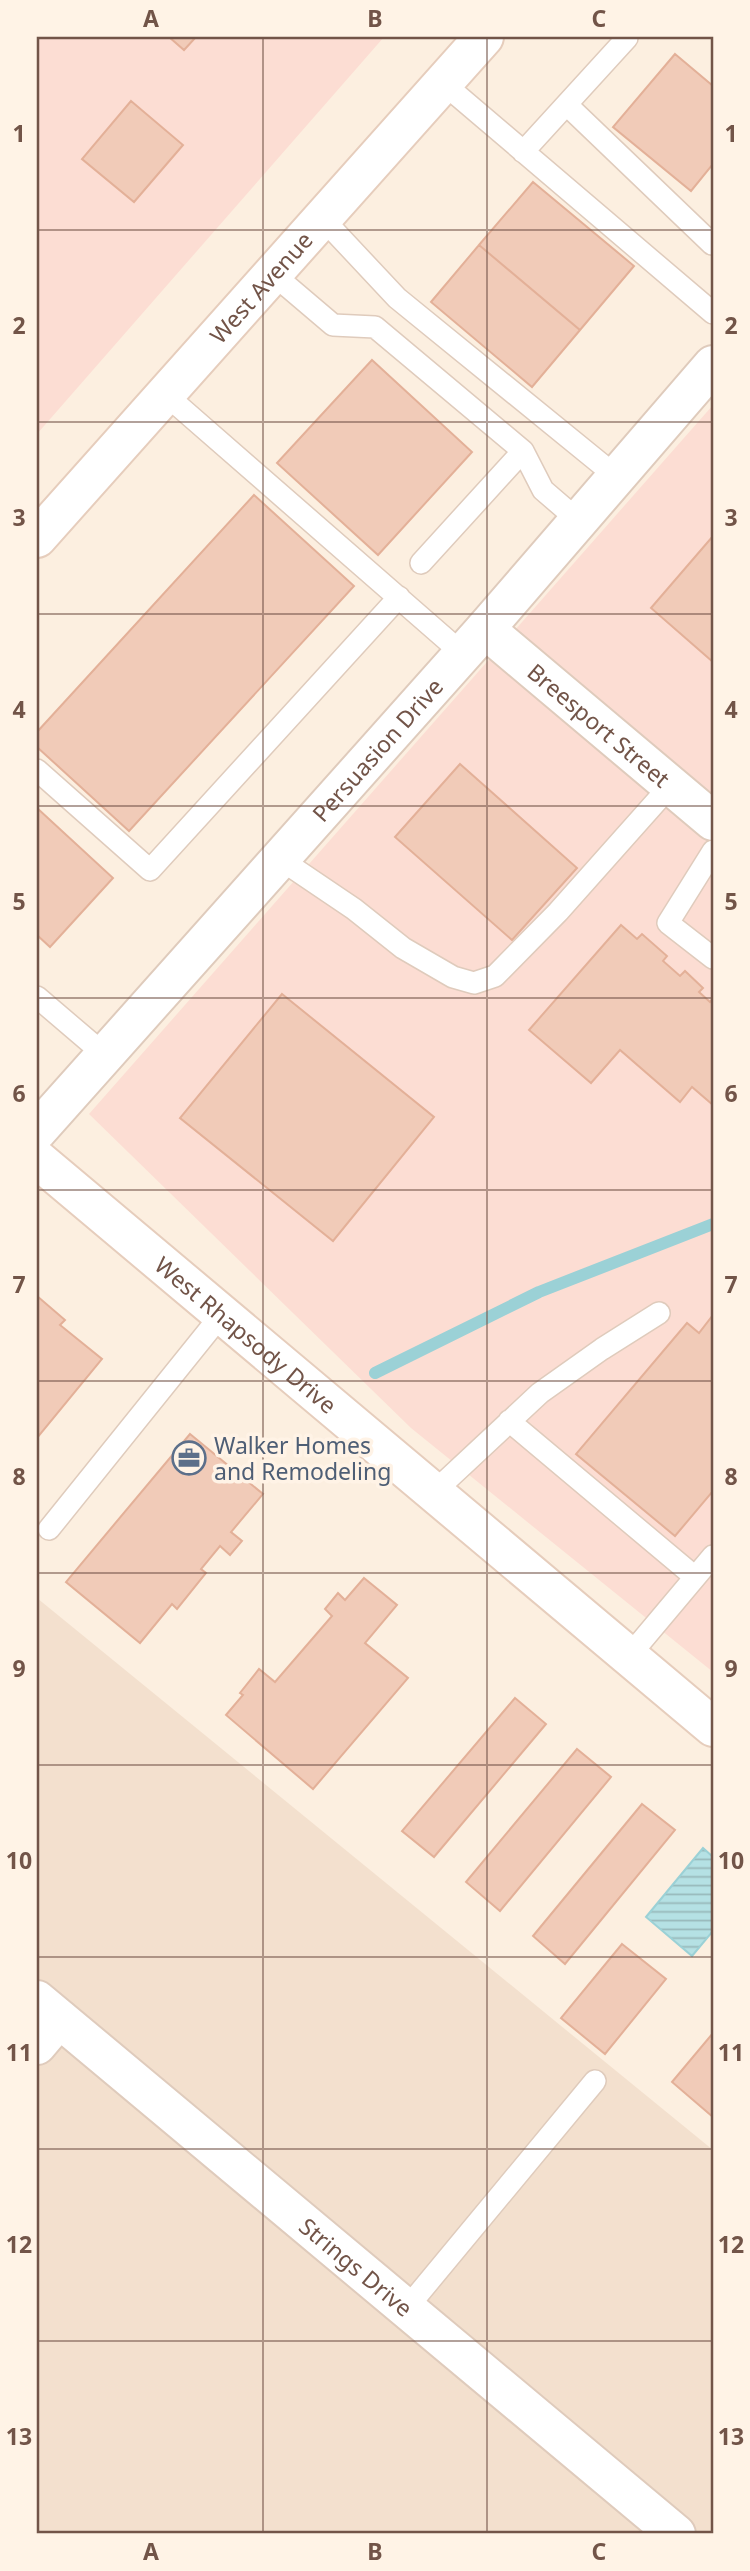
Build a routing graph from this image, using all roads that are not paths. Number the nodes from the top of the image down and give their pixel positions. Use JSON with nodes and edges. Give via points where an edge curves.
{"nodes":[{"id":1,"x":484,"y":37,"type":"edge"},
{"id":2,"x":627,"y":37,"type":"edge"},
{"id":3,"x":443,"y":83,"type":"junction"},
{"id":4,"x":567,"y":105,"type":"junction"},
{"id":5,"x":523,"y":152,"type":"junction"},
{"id":6,"x":322,"y":218,"type":"junction"},
{"id":7,"x":713,"y":243,"type":"edge"},
{"id":8,"x":273,"y":274,"type":"junction"},
{"id":9,"x":713,"y":313,"type":"edge"},
{"id":10,"x":713,"y":365,"type":"edge"},
{"id":11,"x":165,"y":394,"type":"junction"},
{"id":12,"x":523,"y":451,"type":"junction"},
{"id":13,"x":617,"y":477,"type":"junction"},
{"id":14,"x":579,"y":521,"type":"junction"},
{"id":15,"x":37,"y":538,"type":"edge"},
{"id":16,"x":421,"y":563,"type":"dead end"},
{"id":17,"x":399,"y":597,"type":"junction"},
{"id":18,"x":474,"y":641,"type":"junction"},
{"id":19,"x":37,"y":770,"type":"edge"},
{"id":20,"x":671,"y":785,"type":"junction"},
{"id":21,"x":713,"y":821,"type":"edge"},
{"id":22,"x":713,"y":851,"type":"edge"},
{"id":23,"x":280,"y":859,"type":"junction"},
{"id":24,"x":713,"y":958,"type":"edge"},
{"id":25,"x":37,"y":997,"type":"edge"},
{"id":26,"x":105,"y":1055,"type":"junction"},
{"id":27,"x":37,"y":1131,"type":"edge"},
{"id":28,"x":37,"y":1159,"type":"edge"},
{"id":29,"x":659,"y":1313,"type":"dead end"},
{"id":30,"x":222,"y":1314,"type":"junction"},
{"id":31,"x":509,"y":1422,"type":"junction"},
{"id":32,"x":434,"y":1492,"type":"junction"},
{"id":33,"x":50,"y":1529,"type":"dead end"},
{"id":34,"x":713,"y":1556,"type":"edge"},
{"id":35,"x":695,"y":1577,"type":"junction"},
{"id":36,"x":629,"y":1656,"type":"junction"},
{"id":37,"x":713,"y":1727,"type":"edge"},
{"id":38,"x":44,"y":2021,"type":"edge"},
{"id":39,"x":596,"y":2081,"type":"dead end"},
{"id":40,"x":406,"y":2309,"type":"junction"},
{"id":41,"x":676,"y":2534,"type":"edge"}],
"edges":[{"from":1,"to":3,"type":"street","name":"West Avenue"},
{"from":2,"to":4,"type":"lane"},
{"from":3,"to":5,"type":"lane"},
{"from":3,"to":6,"type":"street","name":"West Avenue"},
{"from":4,"to":5,"type":"lane"},
{"from":4,"to":7,"type":"lane"},
{"from":5,"to":9,"type":"lane"},
{"from":6,"to":8,"type":"street","name":"West Avenue"},
{"from":6,"to":13,"type":"lane","via":[[397,298]]},
{"from":8,"to":11,"type":"street","name":"West Avenue"},
{"from":8,"to":12,"type":"lane","via":[[333,325],[376,327]]},
{"from":10,"to":13,"type":"street","name":"Persuasion Drive"},
{"from":11,"to":15,"type":"street","name":"West Avenue"},
{"from":11,"to":17,"type":"lane"},
{"from":12,"to":14,"type":"lane","via":[[543,490]]},
{"from":12,"to":16,"type":"lane"},
{"from":13,"to":14,"type":"street","name":"Persuasion Drive"},
{"from":14,"to":18,"type":"street","name":"Persuasion Drive"},
{"from":17,"to":18,"type":"lane"},
{"from":17,"to":19,"type":"lane","via":[[150,870]]},
{"from":18,"to":20,"type":"street","name":"Breesport Street"},
{"from":18,"to":23,"type":"street","name":"Persuasion Drive"},
{"from":20,"to":21,"type":"street","name":"Breesport Street"},
{"from":20,"to":23,"type":"lane","via":[[495,976],[474,984],[403,948]]},
{"from":22,"to":24,"type":"lane","via":[[668,923]]},
{"from":23,"to":26,"type":"street","name":"Persuasion Drive"},
{"from":25,"to":26,"type":"lane"},
{"from":26,"to":27,"type":"street","name":"Persuasion Drive"},
{"from":28,"to":30,"type":"street","name":"West Rhapsody Drive"},
{"from":29,"to":31,"type":"lane","via":[[540,1393]]},
{"from":30,"to":32,"type":"street","name":"West Rhapsody Drive"},
{"from":30,"to":33,"type":"lane"},
{"from":31,"to":32,"type":"lane"},
{"from":31,"to":35,"type":"lane"},
{"from":32,"to":36,"type":"street","name":"West Rhapsody Drive"},
{"from":34,"to":35,"type":"lane"},
{"from":35,"to":36,"type":"lane"},
{"from":36,"to":37,"type":"street","name":"West Rhapsody Drive"},
{"from":38,"to":40,"type":"street","name":"Strings Drive"},
{"from":39,"to":40,"type":"lane"},
{"from":40,"to":41,"type":"street","name":"Strings Drive"}]}
